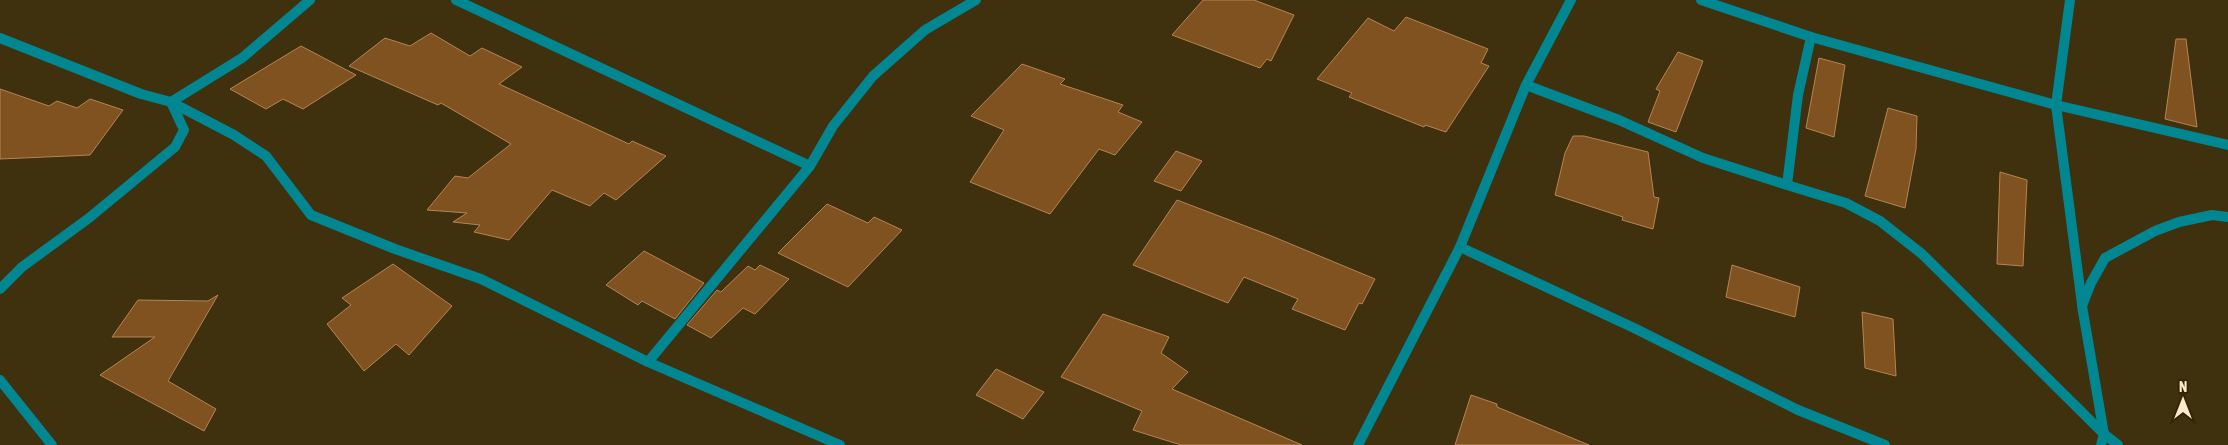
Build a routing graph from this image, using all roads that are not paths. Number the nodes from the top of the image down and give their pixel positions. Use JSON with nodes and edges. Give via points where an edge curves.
{"nodes":[{"id":1,"x":310,"y":0,"type":"edge"},
{"id":2,"x":456,"y":0,"type":"edge"},
{"id":3,"x":976,"y":0,"type":"edge"},
{"id":4,"x":1571,"y":0,"type":"edge"},
{"id":5,"x":1700,"y":0,"type":"edge"},
{"id":6,"x":2070,"y":0,"type":"edge"},
{"id":7,"x":1811,"y":37,"type":"junction"},
{"id":8,"x":0,"y":38,"type":"edge"},
{"id":9,"x":1526,"y":86,"type":"junction"},
{"id":10,"x":172,"y":102,"type":"junction"},
{"id":11,"x":2056,"y":105,"type":"junction"},
{"id":12,"x":2228,"y":145,"type":"edge"},
{"id":13,"x":810,"y":166,"type":"junction"},
{"id":14,"x":1787,"y":185,"type":"junction"},
{"id":15,"x":2228,"y":217,"type":"edge"},
{"id":16,"x":1460,"y":247,"type":"junction"},
{"id":17,"x":0,"y":289,"type":"edge"},
{"id":18,"x":2082,"y":306,"type":"junction"},
{"id":19,"x":648,"y":362,"type":"junction"},
{"id":20,"x":0,"y":380,"type":"edge"},
{"id":21,"x":2102,"y":440,"type":"edge"},
{"id":22,"x":52,"y":445,"type":"edge"},
{"id":23,"x":840,"y":445,"type":"edge"},
{"id":24,"x":1358,"y":445,"type":"edge"},
{"id":25,"x":1885,"y":445,"type":"edge"},
{"id":26,"x":2118,"y":445,"type":"edge"}],
"edges":[{"from":1,"to":10,"type":"street","via":[[242,58]]},
{"from":2,"to":13,"type":"street"},
{"from":3,"to":13,"type":"street","via":[[926,30],[873,76],[833,126]]},
{"from":4,"to":9,"type":"street"},
{"from":5,"to":7,"type":"street"},
{"from":6,"to":11,"type":"street"},
{"from":7,"to":11,"type":"street"},
{"from":7,"to":14,"type":"street","via":[[1798,95]]},
{"from":8,"to":10,"type":"street","via":[[141,94]]},
{"from":9,"to":14,"type":"street","via":[[1619,120],[1703,158]]},
{"from":9,"to":16,"type":"street"},
{"from":10,"to":17,"type":"street","via":[[184,130],[176,147],[22,268]]},
{"from":10,"to":19,"type":"street","via":[[266,156],[311,215],[481,280]]},
{"from":11,"to":12,"type":"street"},
{"from":11,"to":18,"type":"street"},
{"from":13,"to":19,"type":"street"},
{"from":14,"to":21,"type":"street","via":[[1846,204],[1880,221],[1922,254]]},
{"from":15,"to":18,"type":"street","via":[[2212,215],[2179,222],[2155,231],[2106,258]]},
{"from":16,"to":24,"type":"street"},
{"from":16,"to":25,"type":"street","via":[[1658,340],[1756,392]]},
{"from":18,"to":21,"type":"street"},
{"from":19,"to":23,"type":"street"},
{"from":20,"to":22,"type":"street"},
{"from":21,"to":26,"type":"street"}]}
